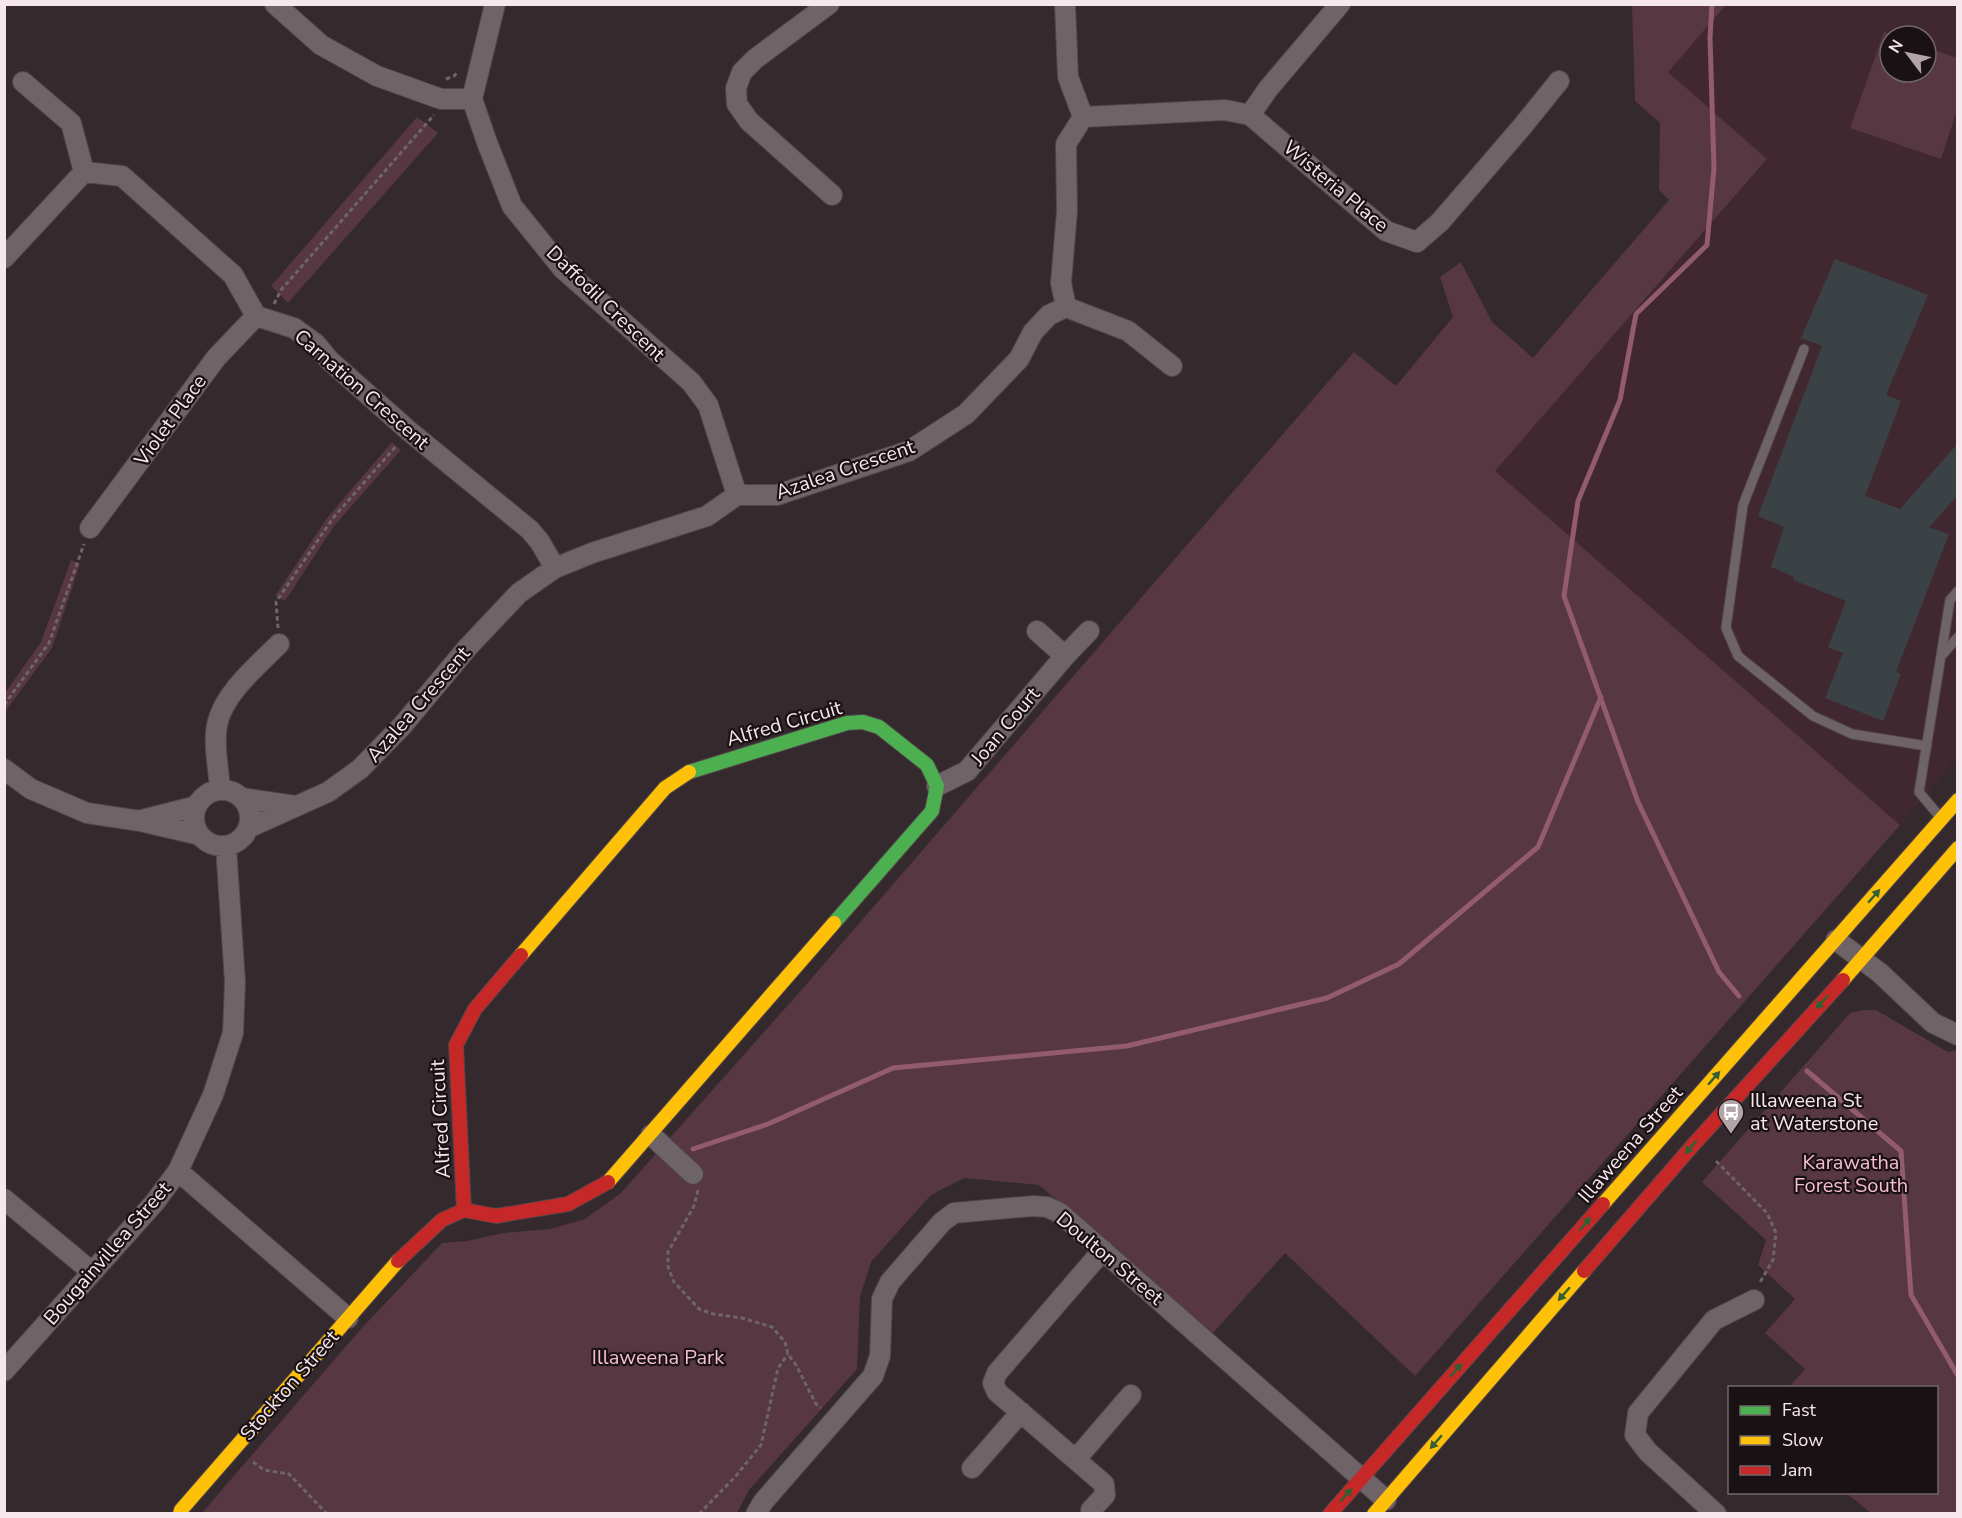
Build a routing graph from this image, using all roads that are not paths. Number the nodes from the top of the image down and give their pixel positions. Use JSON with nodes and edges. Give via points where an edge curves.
{"nodes":[{"id":1,"x":275,"y":4,"type":"edge"},
{"id":2,"x":495,"y":4,"type":"edge"},
{"id":3,"x":829,"y":4,"type":"edge"},
{"id":4,"x":1065,"y":4,"type":"edge"},
{"id":5,"x":1340,"y":4,"type":"edge"},
{"id":6,"x":1559,"y":81,"type":"dead end"},
{"id":7,"x":23,"y":82,"type":"dead end"},
{"id":8,"x":472,"y":99,"type":"junction"},
{"id":9,"x":1250,"y":115,"type":"junction"},
{"id":10,"x":1083,"y":117,"type":"junction"},
{"id":11,"x":84,"y":172,"type":"junction"},
{"id":12,"x":832,"y":195,"type":"dead end"},
{"id":13,"x":4,"y":258,"type":"edge"},
{"id":14,"x":1066,"y":307,"type":"junction"},
{"id":15,"x":261,"y":318,"type":"junction"},
{"id":16,"x":1804,"y":349,"type":"dead end"},
{"id":17,"x":1172,"y":366,"type":"dead end"},
{"id":18,"x":737,"y":495,"type":"junction"},
{"id":19,"x":90,"y":528,"type":"road end"},
{"id":20,"x":555,"y":568,"type":"junction"},
{"id":21,"x":1958,"y":591,"type":"edge"},
{"id":22,"x":1037,"y":631,"type":"dead end"},
{"id":23,"x":1089,"y":631,"type":"dead end"},
{"id":24,"x":1958,"y":637,"type":"edge"},
{"id":25,"x":279,"y":644,"type":"road end"},
{"id":26,"x":1065,"y":656,"type":"junction"},
{"id":27,"x":1941,"y":656,"type":"junction"},
{"id":28,"x":1927,"y":746,"type":"junction"},
{"id":29,"x":4,"y":769,"type":"edge"},
{"id":30,"x":937,"y":786,"type":"junction"},
{"id":31,"x":220,"y":790,"type":"junction"},
{"id":32,"x":242,"y":798,"type":"junction"},
{"id":33,"x":1958,"y":800,"type":"edge"},
{"id":34,"x":197,"y":806,"type":"junction"},
{"id":35,"x":295,"y":806,"type":"junction"},
{"id":36,"x":1941,"y":819,"type":"junction"},
{"id":37,"x":140,"y":821,"type":"junction"},
{"id":38,"x":1958,"y":822,"type":"edge"},
{"id":39,"x":248,"y":828,"type":"junction"},
{"id":40,"x":200,"y":835,"type":"junction"},
{"id":41,"x":226,"y":846,"type":"junction"},
{"id":42,"x":1958,"y":848,"type":"edge"},
{"id":43,"x":1836,"y":940,"type":"junction"},
{"id":44,"x":1862,"y":959,"type":"junction"},
{"id":45,"x":1958,"y":1035,"type":"edge"},
{"id":46,"x":651,"y":1135,"type":"junction"},
{"id":47,"x":178,"y":1171,"type":"junction"},
{"id":48,"x":696,"y":1177,"type":"road end"},
{"id":49,"x":4,"y":1199,"type":"edge"},
{"id":50,"x":464,"y":1210,"type":"junction"},
{"id":51,"x":1103,"y":1250,"type":"junction"},
{"id":52,"x":92,"y":1272,"type":"junction"},
{"id":53,"x":1754,"y":1300,"type":"road end"},
{"id":54,"x":348,"y":1318,"type":"junction"},
{"id":55,"x":4,"y":1371,"type":"edge"},
{"id":56,"x":1131,"y":1395,"type":"dead end"},
{"id":57,"x":1021,"y":1412,"type":"junction"},
{"id":58,"x":1076,"y":1459,"type":"junction"},
{"id":59,"x":972,"y":1468,"type":"dead end"},
{"id":60,"x":1362,"y":1477,"type":"junction"},
{"id":61,"x":1380,"y":1507,"type":"edge"},
{"id":62,"x":1091,"y":1512,"type":"edge"},
{"id":63,"x":180,"y":1514,"type":"edge"},
{"id":64,"x":756,"y":1514,"type":"edge"},
{"id":65,"x":1330,"y":1514,"type":"edge"},
{"id":66,"x":1716,"y":1514,"type":"edge"}],
"edges":[{"from":1,"to":8,"type":"street","via":[[321,45],[377,76],[441,99]]},
{"from":2,"to":8,"type":"street"},
{"from":3,"to":12,"type":"street","via":[[755,59],[742,72],[736,88],[737,104],[749,121]]},
{"from":4,"to":10,"type":"street","via":[[1068,76]]},
{"from":5,"to":9,"type":"street"},
{"from":6,"to":9,"type":"street","name":"Wisteria Place","via":[[1440,222],[1417,242],[1386,231]]},
{"from":7,"to":11,"type":"street","via":[[71,123]]},
{"from":8,"to":18,"type":"street","name":"Daffodil Crescent","via":[[512,206],[563,268],[691,382],[708,405]]},
{"from":9,"to":10,"type":"street","via":[[1225,110]]},
{"from":10,"to":14,"type":"street","via":[[1066,144],[1067,211],[1061,284]]},
{"from":11,"to":13,"type":"street"},
{"from":11,"to":15,"type":"street","via":[[122,176],[233,275]]},
{"from":14,"to":17,"type":"street","via":[[1128,331]]},
{"from":14,"to":18,"type":"street","name":"Azalea Crescent","via":[[1049,315],[1033,332],[1019,359],[966,414],[909,451],[777,495]]},
{"from":15,"to":19,"type":"street","name":"Violet Place","via":[[216,358]]},
{"from":15,"to":20,"type":"street","name":"Carnation Crescent","via":[[294,328],[316,344],[410,431],[530,530]]},
{"from":16,"to":28,"type":"lane","via":[[1743,505],[1726,628],[1738,656],[1813,716],[1852,734]]},
{"from":18,"to":20,"type":"street","name":"Azalea Crescent","via":[[707,516]]},
{"from":20,"to":35,"type":"street","name":"Azalea Crescent","via":[[519,593],[360,769],[328,792]]},
{"from":21,"to":27,"type":"lane","via":[[1950,600]]},
{"from":22,"to":26,"type":"street"},
{"from":23,"to":26,"type":"street","name":"Joan Court"},
{"from":24,"to":27,"type":"lane"},
{"from":25,"to":31,"type":"street","via":[[230,697],[217,724]]},
{"from":26,"to":30,"type":"street","name":"Joan Court","via":[[967,771]]},
{"from":27,"to":28,"type":"lane"},
{"from":28,"to":36,"type":"lane","via":[[1919,792]]},
{"from":29,"to":37,"type":"street","via":[[31,789],[87,813]]},
{"from":30,"to":46,"type":"street","via":[[932,811]]},
{"from":30,"to":50,"type":"street","name":"Alfred Circuit","via":[[927,765],[879,727],[863,722],[848,723],[688,772],[665,788],[475,1009],[456,1045]]},
{"from":31,"to":32,"type":"street"},
{"from":31,"to":34,"type":"street","via":[[207,795]]},
{"from":32,"to":35,"type":"street"},
{"from":32,"to":39,"type":"street","via":[[250,812]]},
{"from":33,"to":36,"type":"street","name":"Illaweena Street"},
{"from":34,"to":37,"type":"street"},
{"from":34,"to":40,"type":"street","via":[[195,821]]},
{"from":35,"to":39,"type":"street","name":"Azalea Crescent"},
{"from":36,"to":38,"type":"street"},
{"from":43,"to":36,"type":"street","name":"Illaweena Street","one_way":true},
{"from":37,"to":40,"type":"street"},
{"from":39,"to":41,"type":"street","via":[[240,840]]},
{"from":40,"to":41,"type":"street","via":[[211,844]]},
{"from":41,"to":47,"type":"street","name":"Bougainvillea Street","via":[[235,981],[233,1033],[213,1095]]},
{"from":42,"to":44,"type":"street"},
{"from":43,"to":44,"type":"street"},
{"from":60,"to":43,"type":"street","name":"Illaweena Street","one_way":true},
{"from":44,"to":45,"type":"street","via":[[1933,1023]]},
{"from":44,"to":61,"type":"street","one_way":true,"via":[[1694,1144]]},
{"from":46,"to":48,"type":"street"},
{"from":46,"to":50,"type":"street","via":[[606,1184],[568,1204],[496,1216]]},
{"from":47,"to":52,"type":"street","name":"Bougainvillea Street"},
{"from":47,"to":54,"type":"street","name":"Stockton Street"},
{"from":49,"to":52,"type":"street"},
{"from":50,"to":54,"type":"street","via":[[442,1220],[402,1256]]},
{"from":51,"to":57,"type":"street","via":[[997,1372],[993,1383],[998,1392]]},
{"from":51,"to":60,"type":"street","name":"Doulton Street"},
{"from":51,"to":64,"type":"street","name":"Doulton Street","via":[[1060,1213],[1047,1207],[954,1213],[942,1222],[890,1282],[882,1299],[880,1356],[873,1376]]},
{"from":52,"to":55,"type":"street","name":"Bougainvillea Street"},
{"from":53,"to":66,"type":"street","via":[[1714,1320],[1638,1413],[1635,1435],[1648,1452]]},
{"from":54,"to":63,"type":"street","name":"Stockton Street"},
{"from":56,"to":58,"type":"street"},
{"from":57,"to":58,"type":"street"},
{"from":57,"to":59,"type":"street"},
{"from":58,"to":62,"type":"street","via":[[1104,1484],[1104,1494]]},
{"from":60,"to":61,"type":"street","name":"Doulton Street"},
{"from":65,"to":60,"type":"street","name":"Illaweena Street","one_way":true}]}
